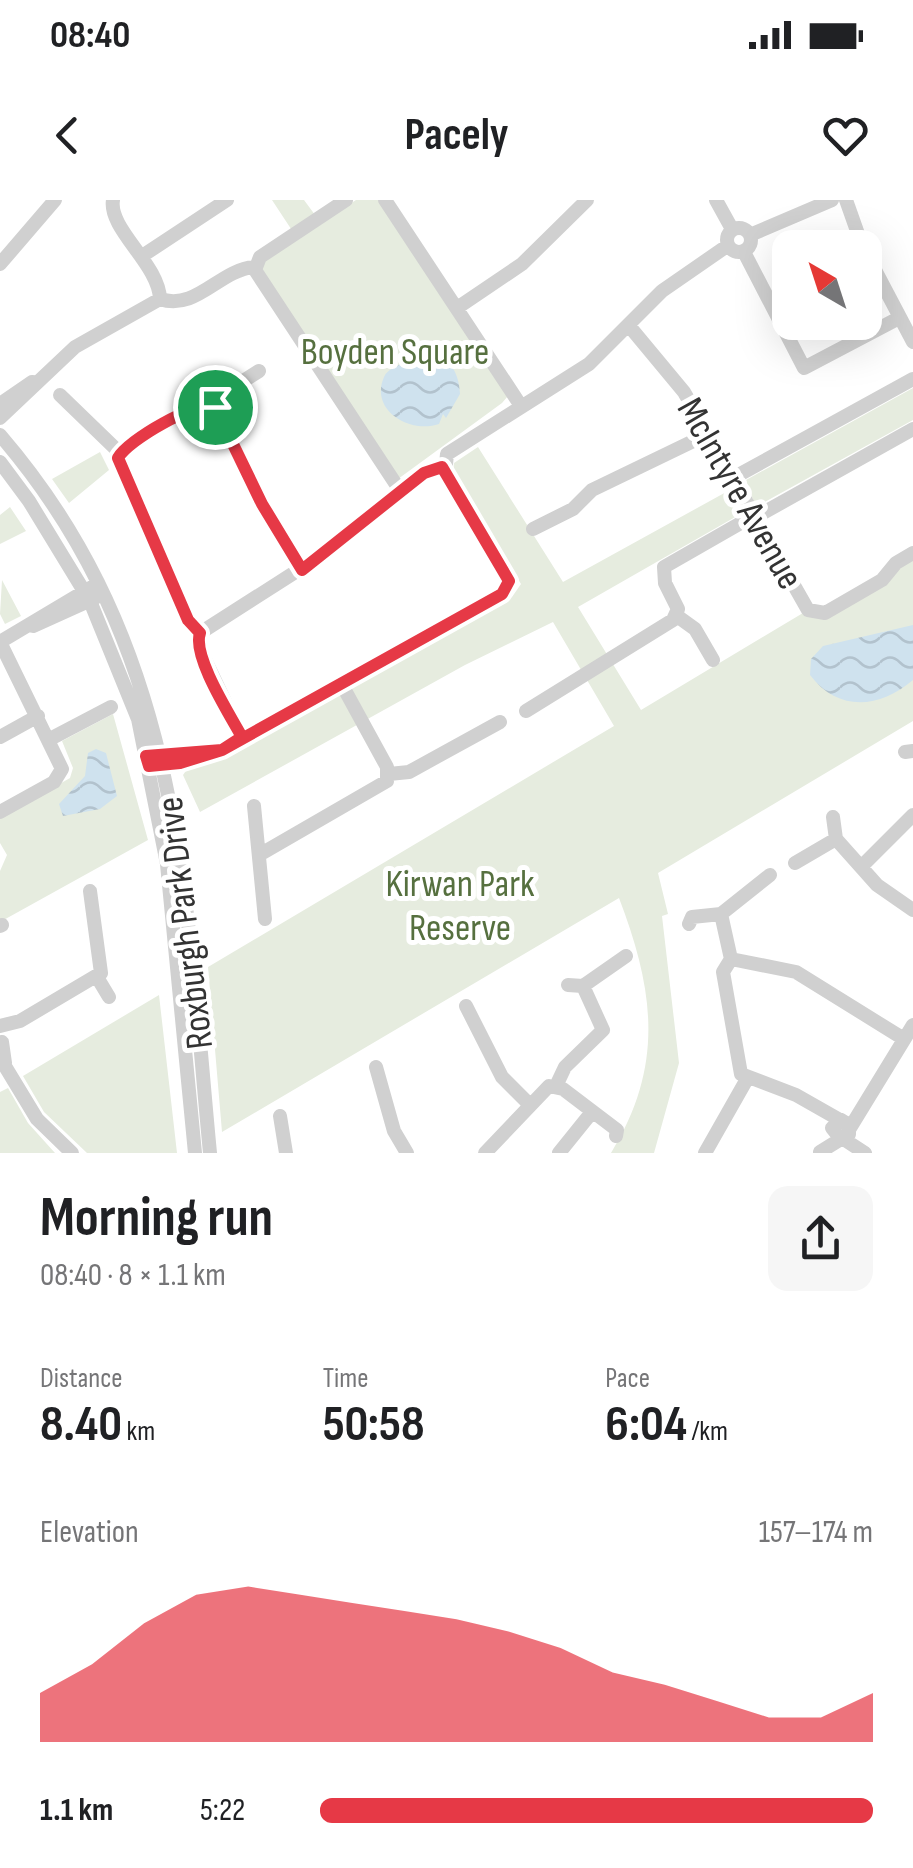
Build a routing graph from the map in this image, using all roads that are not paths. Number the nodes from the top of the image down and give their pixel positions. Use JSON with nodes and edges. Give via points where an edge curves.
{"nodes":[{"id":1,"x":55,"y":200,"type":"edge"},
{"id":2,"x":112,"y":200,"type":"edge"},
{"id":3,"x":227,"y":200,"type":"edge"},
{"id":4,"x":346,"y":200,"type":"edge"},
{"id":5,"x":385,"y":200,"type":"edge"},
{"id":6,"x":587,"y":200,"type":"edge"},
{"id":7,"x":716,"y":200,"type":"edge"},
{"id":8,"x":832,"y":200,"type":"edge"},
{"id":9,"x":846,"y":200,"type":"edge"},
{"id":10,"x":732,"y":230,"type":"junction"},
{"id":11,"x":857,"y":230,"type":"edge"},
{"id":12,"x":750,"y":235,"type":"junction"},
{"id":13,"x":727,"y":246,"type":"junction"},
{"id":14,"x":744,"y":252,"type":"junction"},
{"id":15,"x":142,"y":256,"type":"junction"},
{"id":16,"x":0,"y":264,"type":"edge"},
{"id":17,"x":254,"y":268,"type":"junction"},
{"id":18,"x":882,"y":284,"type":"edge"},
{"id":19,"x":160,"y":299,"type":"junction"},
{"id":20,"x":456,"y":308,"type":"junction"},
{"id":21,"x":899,"y":318,"type":"junction"},
{"id":22,"x":630,"y":327,"type":"junction"},
{"id":23,"x":913,"y":342,"type":"edge"},
{"id":24,"x":259,"y":370,"type":"dead end"},
{"id":25,"x":45,"y":373,"type":"junction"},
{"id":26,"x":913,"y":379,"type":"edge"},
{"id":27,"x":60,"y":395,"type":"dead end"},
{"id":28,"x":0,"y":404,"type":"edge"},
{"id":29,"x":521,"y":406,"type":"junction"},
{"id":30,"x":215,"y":407,"type":"junction"},
{"id":31,"x":0,"y":418,"type":"edge"},
{"id":32,"x":913,"y":429,"type":"edge"},
{"id":33,"x":708,"y":434,"type":"junction"},
{"id":34,"x":0,"y":436,"type":"edge"},
{"id":35,"x":120,"y":453,"type":"junction"},
{"id":36,"x":0,"y":462,"type":"edge"},
{"id":37,"x":442,"y":467,"type":"junction"},
{"id":38,"x":732,"y":478,"type":"junction"},
{"id":39,"x":401,"y":492,"type":"junction"},
{"id":40,"x":753,"y":517,"type":"junction"},
{"id":41,"x":533,"y":529,"type":"dead end"},
{"id":42,"x":913,"y":553,"type":"edge"},
{"id":43,"x":302,"y":570,"type":"junction"},
{"id":44,"x":94,"y":593,"type":"junction"},
{"id":45,"x":677,"y":616,"type":"junction"},
{"id":46,"x":200,"y":633,"type":"junction"},
{"id":47,"x":0,"y":642,"type":"edge"},
{"id":48,"x":713,"y":660,"type":"dead end"},
{"id":49,"x":341,"y":683,"type":"junction"},
{"id":50,"x":111,"y":707,"type":"dead end"},
{"id":51,"x":526,"y":712,"type":"dead end"},
{"id":52,"x":38,"y":716,"type":"junction"},
{"id":53,"x":500,"y":722,"type":"dead end"},
{"id":54,"x":0,"y":737,"type":"edge"},
{"id":55,"x":242,"y":737,"type":"junction"},
{"id":56,"x":50,"y":739,"type":"junction"},
{"id":57,"x":155,"y":761,"type":"junction"},
{"id":58,"x":389,"y":774,"type":"junction"},
{"id":59,"x":254,"y":806,"type":"dead end"},
{"id":60,"x":0,"y":812,"type":"edge"},
{"id":61,"x":913,"y":815,"type":"edge"},
{"id":62,"x":833,"y":817,"type":"dead end"},
{"id":63,"x":836,"y":838,"type":"junction"},
{"id":64,"x":259,"y":855,"type":"junction"},
{"id":65,"x":796,"y":863,"type":"dead end"},
{"id":66,"x":861,"y":867,"type":"junction"},
{"id":67,"x":770,"y":875,"type":"dead end"},
{"id":68,"x":90,"y":891,"type":"dead end"},
{"id":69,"x":913,"y":910,"type":"edge"},
{"id":70,"x":720,"y":914,"type":"junction"},
{"id":71,"x":265,"y":918,"type":"dead end"},
{"id":72,"x":689,"y":924,"type":"dead end"},
{"id":73,"x":626,"y":956,"type":"dead end"},
{"id":74,"x":730,"y":959,"type":"junction"},
{"id":75,"x":98,"y":978,"type":"junction"},
{"id":76,"x":109,"y":997,"type":"dead end"},
{"id":77,"x":466,"y":1006,"type":"dead end"},
{"id":78,"x":913,"y":1025,"type":"edge"},
{"id":79,"x":1,"y":1036,"type":"edge"},
{"id":80,"x":904,"y":1039,"type":"junction"},
{"id":81,"x":3,"y":1060,"type":"edge"},
{"id":82,"x":376,"y":1067,"type":"dead end"},
{"id":83,"x":748,"y":1079,"type":"junction"},
{"id":84,"x":556,"y":1086,"type":"junction"},
{"id":85,"x":529,"y":1104,"type":"junction"},
{"id":86,"x":592,"y":1112,"type":"junction"},
{"id":87,"x":280,"y":1116,"type":"dead end"},
{"id":88,"x":841,"y":1129,"type":"junction"},
{"id":89,"x":617,"y":1133,"type":"dead end"},
{"id":90,"x":285,"y":1146,"type":"edge"},
{"id":91,"x":863,"y":1152,"type":"edge"},
{"id":92,"x":72,"y":1153,"type":"edge"},
{"id":93,"x":194,"y":1153,"type":"edge"},
{"id":94,"x":210,"y":1153,"type":"edge"},
{"id":95,"x":407,"y":1153,"type":"edge"},
{"id":96,"x":485,"y":1153,"type":"edge"},
{"id":97,"x":559,"y":1153,"type":"edge"},
{"id":98,"x":706,"y":1153,"type":"edge"},
{"id":99,"x":820,"y":1153,"type":"edge"}],
"edges":[{"from":1,"to":16,"type":"street"},
{"from":2,"to":15,"type":"street","via":[[112,212]]},
{"from":3,"to":15,"type":"street"},
{"from":4,"to":17,"type":"street","via":[[263,255]]},
{"from":5,"to":20,"type":"street"},
{"from":6,"to":20,"type":"street","via":[[522,264]]},
{"from":7,"to":10,"type":"street"},
{"from":8,"to":12,"type":"street"},
{"from":9,"to":11,"type":"street"},
{"from":10,"to":12,"type":"street"},
{"from":10,"to":13,"type":"street"},
{"from":12,"to":14,"type":"street"},
{"from":13,"to":14,"type":"street"},
{"from":13,"to":22,"type":"street","via":[[682,274]]},
{"from":14,"to":21,"type":"street","via":[[804,368]]},
{"from":15,"to":19,"type":"street"},
{"from":17,"to":19,"type":"street","via":[[238,269],[185,301]]},
{"from":17,"to":39,"type":"street"},
{"from":18,"to":21,"type":"street"},
{"from":19,"to":25,"type":"street","via":[[100,330]]},
{"from":20,"to":29,"type":"street"},
{"from":21,"to":23,"type":"street"},
{"from":22,"to":29,"type":"street","via":[[590,364]]},
{"from":22,"to":33,"type":"street","name":"McIntyre Avenue","via":[[674,376]]},
{"from":24,"to":30,"type":"street"},
{"from":25,"to":28,"type":"street"},
{"from":25,"to":31,"type":"street"},
{"from":26,"to":38,"type":"street"},
{"from":27,"to":35,"type":"street"},
{"from":29,"to":37,"type":"street","via":[[447,454]]},
{"from":30,"to":35,"type":"street","via":[[167,422]]},
{"from":30,"to":43,"type":"street"},
{"from":32,"to":40,"type":"street"},
{"from":33,"to":38,"type":"street","name":"McIntyre Avenue"},
{"from":33,"to":41,"type":"street","via":[[592,490],[573,509]]},
{"from":34,"to":44,"type":"street","name":"Roxburgh Park Drive","via":[[47,499]]},
{"from":35,"to":46,"type":"street","via":[[188,620]]},
{"from":36,"to":44,"type":"street","name":"Roxburgh Park Drive"},
{"from":37,"to":39,"type":"street"},
{"from":37,"to":49,"type":"street","via":[[507,574],[508,588]]},
{"from":38,"to":40,"type":"street","name":"McIntyre Avenue"},
{"from":39,"to":43,"type":"street"},
{"from":40,"to":42,"type":"street","name":"McIntyre Avenue","via":[[816,614],[882,580]]},
{"from":40,"to":45,"type":"street","via":[[664,567]]},
{"from":43,"to":46,"type":"street"},
{"from":44,"to":47,"type":"street"},
{"from":44,"to":57,"type":"street","name":"Roxburgh Park Drive"},
{"from":45,"to":48,"type":"street","via":[[695,629]]},
{"from":45,"to":51,"type":"street"},
{"from":46,"to":55,"type":"street","via":[[198,645]]},
{"from":47,"to":52,"type":"street"},
{"from":49,"to":55,"type":"street"},
{"from":49,"to":58,"type":"street"},
{"from":50,"to":56,"type":"street"},
{"from":52,"to":54,"type":"street"},
{"from":52,"to":56,"type":"street"},
{"from":53,"to":58,"type":"street","via":[[409,772]]},
{"from":55,"to":57,"type":"street","via":[[222,750]]},
{"from":56,"to":60,"type":"street","via":[[62,765],[59,778]]},
{"from":57,"to":93,"type":"street","name":"Roxburgh Park Drive"},
{"from":57,"to":94,"type":"street","name":"Roxburgh Park Drive","via":[[180,855]]},
{"from":58,"to":64,"type":"street","via":[[382,787]]},
{"from":59,"to":64,"type":"street"},
{"from":61,"to":66,"type":"street"},
{"from":62,"to":63,"type":"street"},
{"from":63,"to":65,"type":"street"},
{"from":63,"to":66,"type":"street"},
{"from":64,"to":71,"type":"street"},
{"from":66,"to":69,"type":"street"},
{"from":67,"to":70,"type":"street"},
{"from":68,"to":75,"type":"street"},
{"from":70,"to":72,"type":"street","via":[[692,916]]},
{"from":70,"to":74,"type":"street"},
{"from":73,"to":84,"type":"street","via":[[575,986],[602,1030],[565,1067]]},
{"from":74,"to":80,"type":"street","via":[[796,972]]},
{"from":74,"to":83,"type":"street","via":[[722,972],[736,1063]]},
{"from":75,"to":76,"type":"street"},
{"from":75,"to":79,"type":"street"},
{"from":77,"to":85,"type":"street","via":[[502,1077]]},
{"from":78,"to":80,"type":"street"},
{"from":79,"to":81,"type":"street"},
{"from":80,"to":88,"type":"street"},
{"from":81,"to":92,"type":"street","via":[[36,1119]]},
{"from":82,"to":95,"type":"street"},
{"from":83,"to":88,"type":"street","via":[[796,1095]]},
{"from":83,"to":98,"type":"street"},
{"from":84,"to":85,"type":"street"},
{"from":84,"to":86,"type":"street"},
{"from":85,"to":96,"type":"street"},
{"from":86,"to":89,"type":"street"},
{"from":86,"to":97,"type":"street"},
{"from":87,"to":90,"type":"street"},
{"from":88,"to":91,"type":"street"},
{"from":88,"to":99,"type":"street"}]}
